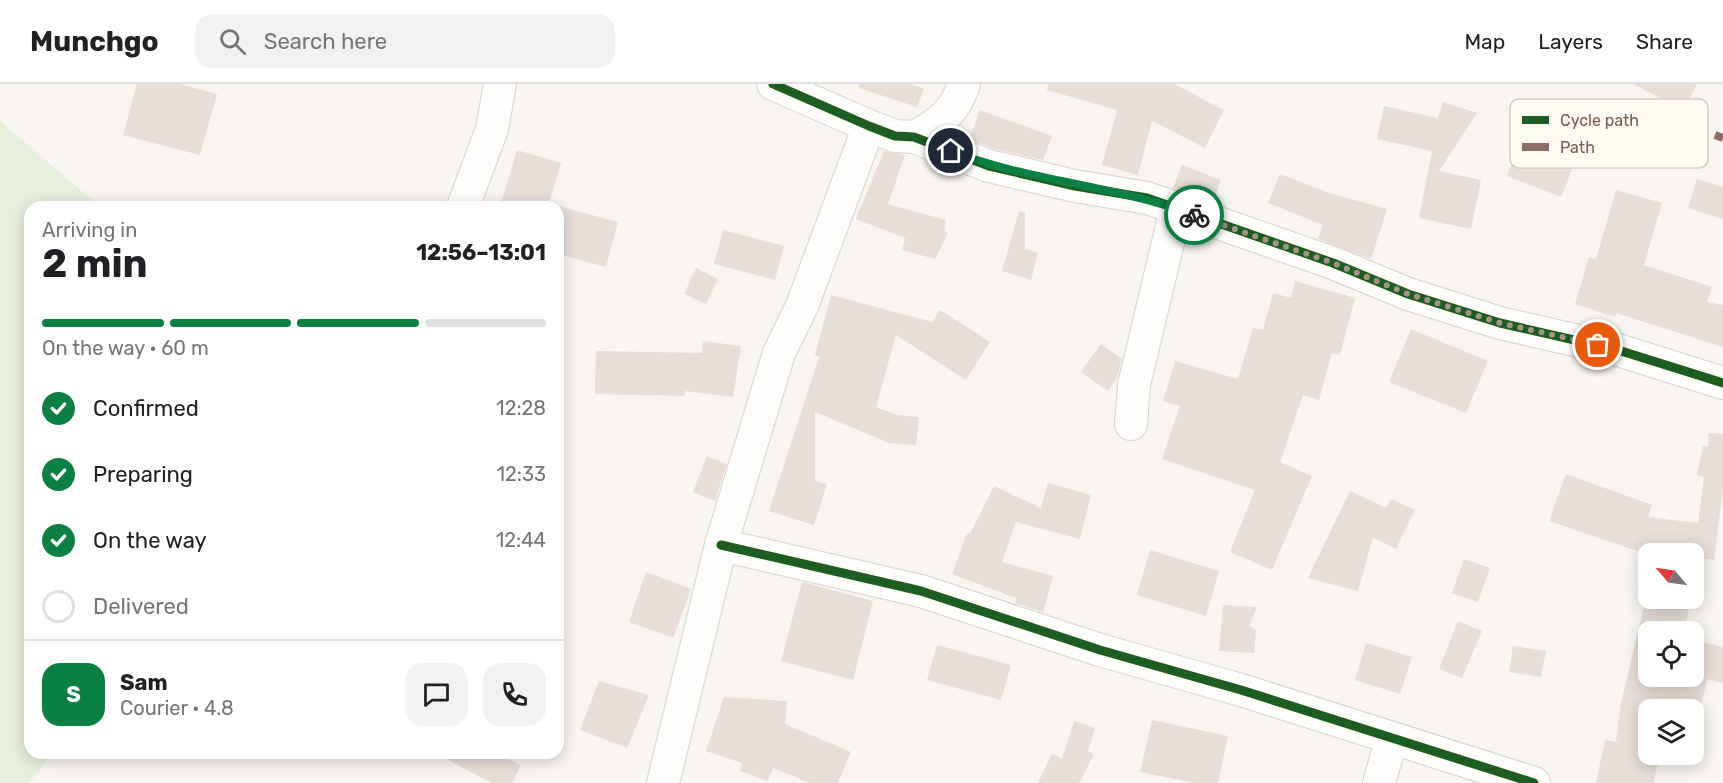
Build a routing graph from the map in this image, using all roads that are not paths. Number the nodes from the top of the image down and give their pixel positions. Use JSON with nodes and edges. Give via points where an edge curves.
{"nodes":[{"id":1,"x":500,"y":84,"type":"edge"},
{"id":2,"x":773,"y":84,"type":"edge"},
{"id":3,"x":964,"y":84,"type":"edge"},
{"id":4,"x":869,"y":126,"type":"junction"},
{"id":5,"x":914,"y":137,"type":"junction"},
{"id":6,"x":465,"y":201,"type":"edge"},
{"id":7,"x":1176,"y":208,"type":"junction"},
{"id":8,"x":1723,"y":383,"type":"edge"},
{"id":9,"x":1131,"y":424,"type":"dead end"},
{"id":10,"x":721,"y":545,"type":"junction"},
{"id":11,"x":1392,"y":738,"type":"junction"},
{"id":12,"x":663,"y":783,"type":"edge"},
{"id":13,"x":1379,"y":783,"type":"edge"},
{"id":14,"x":1534,"y":783,"type":"edge"}],
"edges":[{"from":1,"to":6,"type":"street","via":[[492,129]]},
{"from":2,"to":4,"type":"street"},
{"from":3,"to":5,"type":"street","via":[[958,102],[939,124]]},
{"from":4,"to":5,"type":"street","via":[[895,136]]},
{"from":4,"to":10,"type":"street","via":[[802,306],[779,353]]},
{"from":5,"to":7,"type":"street","via":[[989,166],[1147,198]]},
{"from":7,"to":8,"type":"street","via":[[1408,294],[1500,323],[1618,350]]},
{"from":7,"to":9,"type":"street","via":[[1134,385]]},
{"from":10,"to":11,"type":"street","via":[[921,591]]},
{"from":10,"to":12,"type":"street"},
{"from":11,"to":13,"type":"street"},
{"from":11,"to":14,"type":"street"}]}
